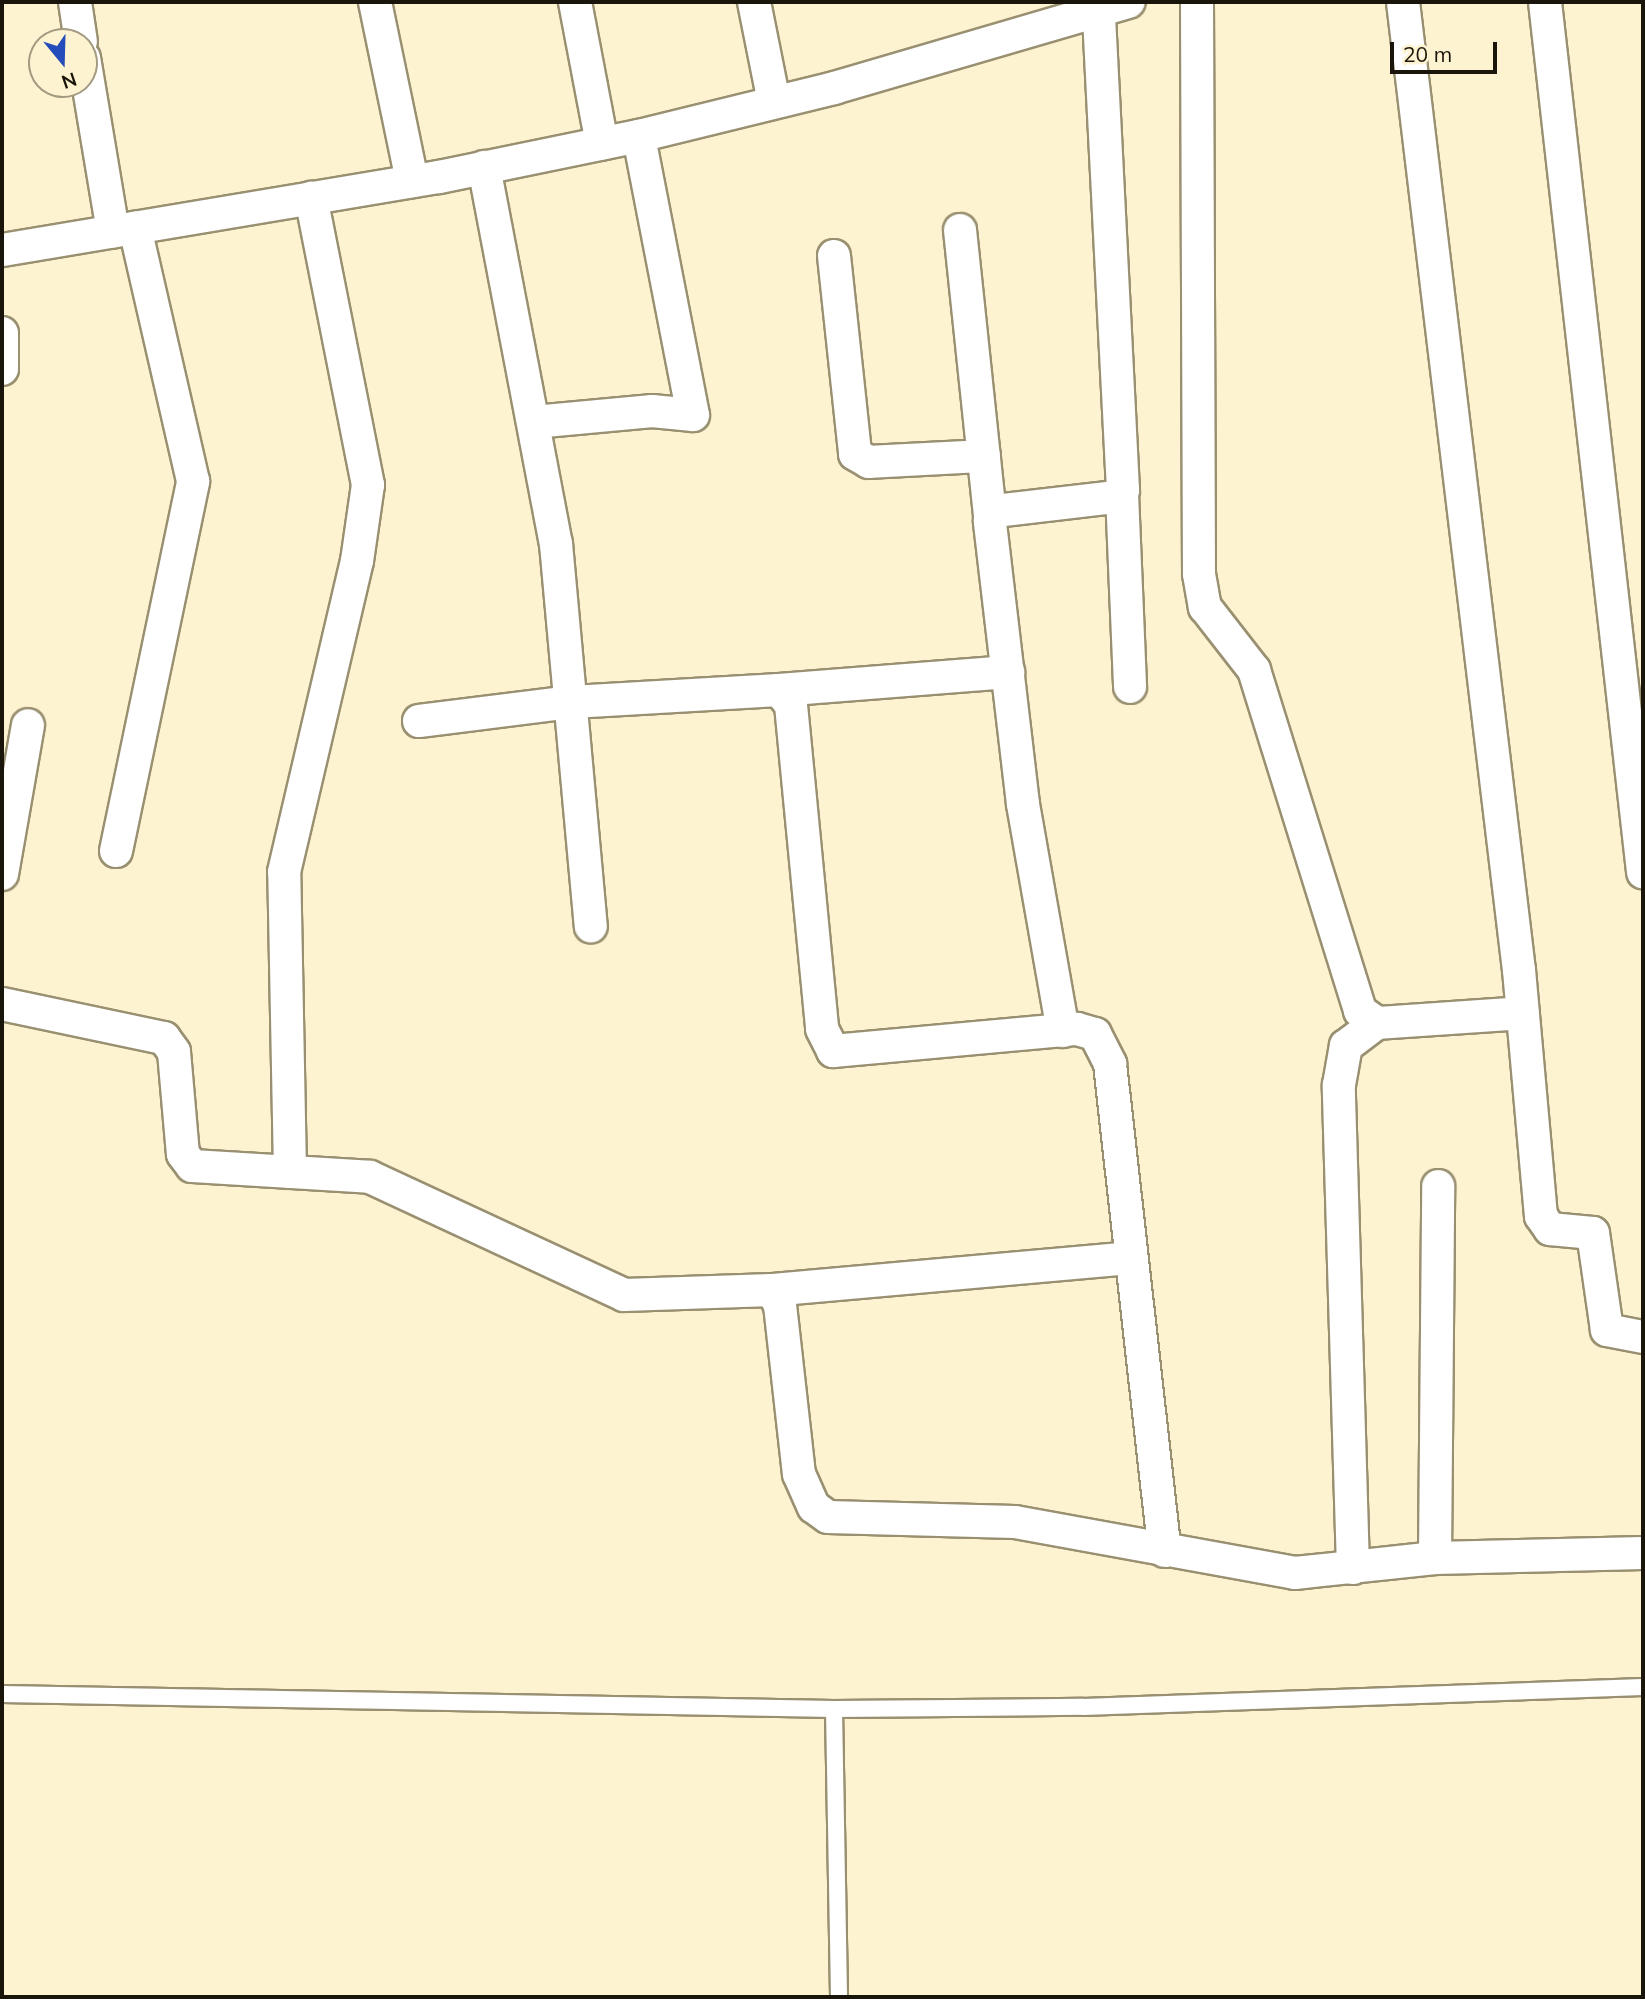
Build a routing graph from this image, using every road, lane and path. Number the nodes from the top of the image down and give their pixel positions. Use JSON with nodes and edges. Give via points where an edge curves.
{"nodes":[{"id":1,"x":75,"y":2,"type":"edge"},
{"id":2,"x":375,"y":2,"type":"edge"},
{"id":3,"x":575,"y":2,"type":"edge"},
{"id":4,"x":754,"y":2,"type":"edge"},
{"id":5,"x":1129,"y":2,"type":"edge"},
{"id":6,"x":1197,"y":2,"type":"edge"},
{"id":7,"x":1403,"y":2,"type":"edge"},
{"id":8,"x":1545,"y":2,"type":"edge"},
{"id":9,"x":1099,"y":11,"type":"junction"},
{"id":10,"x":79,"y":28,"type":"edge"},
{"id":11,"x":93,"y":98,"type":"edge"},
{"id":12,"x":774,"y":102,"type":"junction"},
{"id":13,"x":639,"y":136,"type":"junction"},
{"id":14,"x":602,"y":143,"type":"junction"},
{"id":15,"x":484,"y":167,"type":"junction"},
{"id":16,"x":412,"y":181,"type":"junction"},
{"id":17,"x":311,"y":198,"type":"junction"},
{"id":18,"x":124,"y":230,"type":"junction"},
{"id":19,"x":960,"y":230,"type":"dead end"},
{"id":20,"x":2,"y":250,"type":"edge"},
{"id":21,"x":834,"y":256,"type":"dead end"},
{"id":22,"x":2,"y":333,"type":"edge"},
{"id":23,"x":2,"y":369,"type":"edge"},
{"id":24,"x":534,"y":422,"type":"junction"},
{"id":25,"x":984,"y":456,"type":"junction"},
{"id":26,"x":1122,"y":494,"type":"junction"},
{"id":27,"x":990,"y":516,"type":"junction"},
{"id":28,"x":1008,"y":672,"type":"junction"},
{"id":29,"x":1130,"y":687,"type":"dead end"},
{"id":30,"x":779,"y":690,"type":"junction"},
{"id":31,"x":572,"y":702,"type":"junction"},
{"id":32,"x":419,"y":721,"type":"dead end"},
{"id":33,"x":28,"y":725,"type":"dead end"},
{"id":34,"x":116,"y":851,"type":"dead end"},
{"id":35,"x":1643,"y":872,"type":"edge"},
{"id":36,"x":2,"y":874,"type":"edge"},
{"id":37,"x":591,"y":926,"type":"dead end"},
{"id":38,"x":2,"y":1004,"type":"edge"},
{"id":39,"x":1523,"y":1013,"type":"junction"},
{"id":40,"x":1377,"y":1023,"type":"junction"},
{"id":41,"x":1063,"y":1031,"type":"junction"},
{"id":42,"x":290,"y":1172,"type":"junction"},
{"id":43,"x":1438,"y":1186,"type":"dead end"},
{"id":44,"x":1131,"y":1258,"type":"junction"},
{"id":45,"x":772,"y":1290,"type":"junction"},
{"id":46,"x":1643,"y":1336,"type":"edge"},
{"id":47,"x":1165,"y":1551,"type":"junction"},
{"id":48,"x":1643,"y":1553,"type":"edge"},
{"id":49,"x":1435,"y":1558,"type":"junction"},
{"id":50,"x":1353,"y":1568,"type":"junction"},
{"id":51,"x":1643,"y":1687,"type":"edge"},
{"id":52,"x":2,"y":1694,"type":"edge"},
{"id":53,"x":834,"y":1709,"type":"junction"},
{"id":54,"x":839,"y":1997,"type":"edge"}],
"edges":[{"from":1,"to":10,"type":"street"},
{"from":2,"to":16,"type":"street"},
{"from":3,"to":14,"type":"street"},
{"from":4,"to":12,"type":"street"},
{"from":5,"to":9,"type":"street"},
{"from":6,"to":40,"type":"street","via":[[1200,592],[1214,622],[1254,670],[1353,994],[1360,1011]]},
{"from":7,"to":39,"type":"street"},
{"from":8,"to":35,"type":"street"},
{"from":9,"to":12,"type":"street"},
{"from":9,"to":26,"type":"street"},
{"from":11,"to":18,"type":"street"},
{"from":12,"to":13,"type":"street"},
{"from":13,"to":14,"type":"street"},
{"from":13,"to":24,"type":"street","via":[[693,415],[652,411]]},
{"from":14,"to":15,"type":"street"},
{"from":15,"to":16,"type":"street"},
{"from":15,"to":24,"type":"street"},
{"from":16,"to":17,"type":"street"},
{"from":17,"to":18,"type":"street"},
{"from":17,"to":42,"type":"street","via":[[368,485],[357,561],[284,872]]},
{"from":18,"to":20,"type":"street"},
{"from":18,"to":34,"type":"street","via":[[193,481]]},
{"from":19,"to":25,"type":"street"},
{"from":21,"to":25,"type":"street","via":[[855,454],[869,462]]},
{"from":22,"to":23,"type":"street"},
{"from":24,"to":31,"type":"street","via":[[556,544]]},
{"from":25,"to":27,"type":"street"},
{"from":26,"to":27,"type":"street"},
{"from":26,"to":29,"type":"street"},
{"from":27,"to":28,"type":"street"},
{"from":28,"to":30,"type":"street"},
{"from":28,"to":41,"type":"street","via":[[1023,804]]},
{"from":30,"to":31,"type":"street"},
{"from":30,"to":41,"type":"street","via":[[791,705],[826,1044],[844,1051]]},
{"from":31,"to":32,"type":"street"},
{"from":31,"to":37,"type":"street"},
{"from":33,"to":36,"type":"street"},
{"from":38,"to":42,"type":"street","via":[[164,1038],[174,1052],[183,1154],[192,1166]]},
{"from":39,"to":40,"type":"street"},
{"from":39,"to":46,"type":"street","via":[[1544,1224],[1593,1233],[1607,1330]]},
{"from":40,"to":50,"type":"street","via":[[1346,1046],[1339,1085]]},
{"from":41,"to":44,"type":"street","via":[[1095,1034],[1106,1047]]},
{"from":42,"to":45,"type":"street","via":[[370,1177],[604,1290],[646,1297]]},
{"from":43,"to":49,"type":"street"},
{"from":44,"to":45,"type":"street"},
{"from":44,"to":47,"type":"street"},
{"from":45,"to":47,"type":"street","via":[[780,1306],[799,1474],[814,1507],[828,1517],[1015,1522]]},
{"from":47,"to":50,"type":"street","via":[[1258,1571]]},
{"from":48,"to":49,"type":"street"},
{"from":49,"to":50,"type":"street"},
{"from":51,"to":53,"type":"lane","via":[[1083,1707]]},
{"from":52,"to":53,"type":"lane"},
{"from":53,"to":54,"type":"lane"}]}
